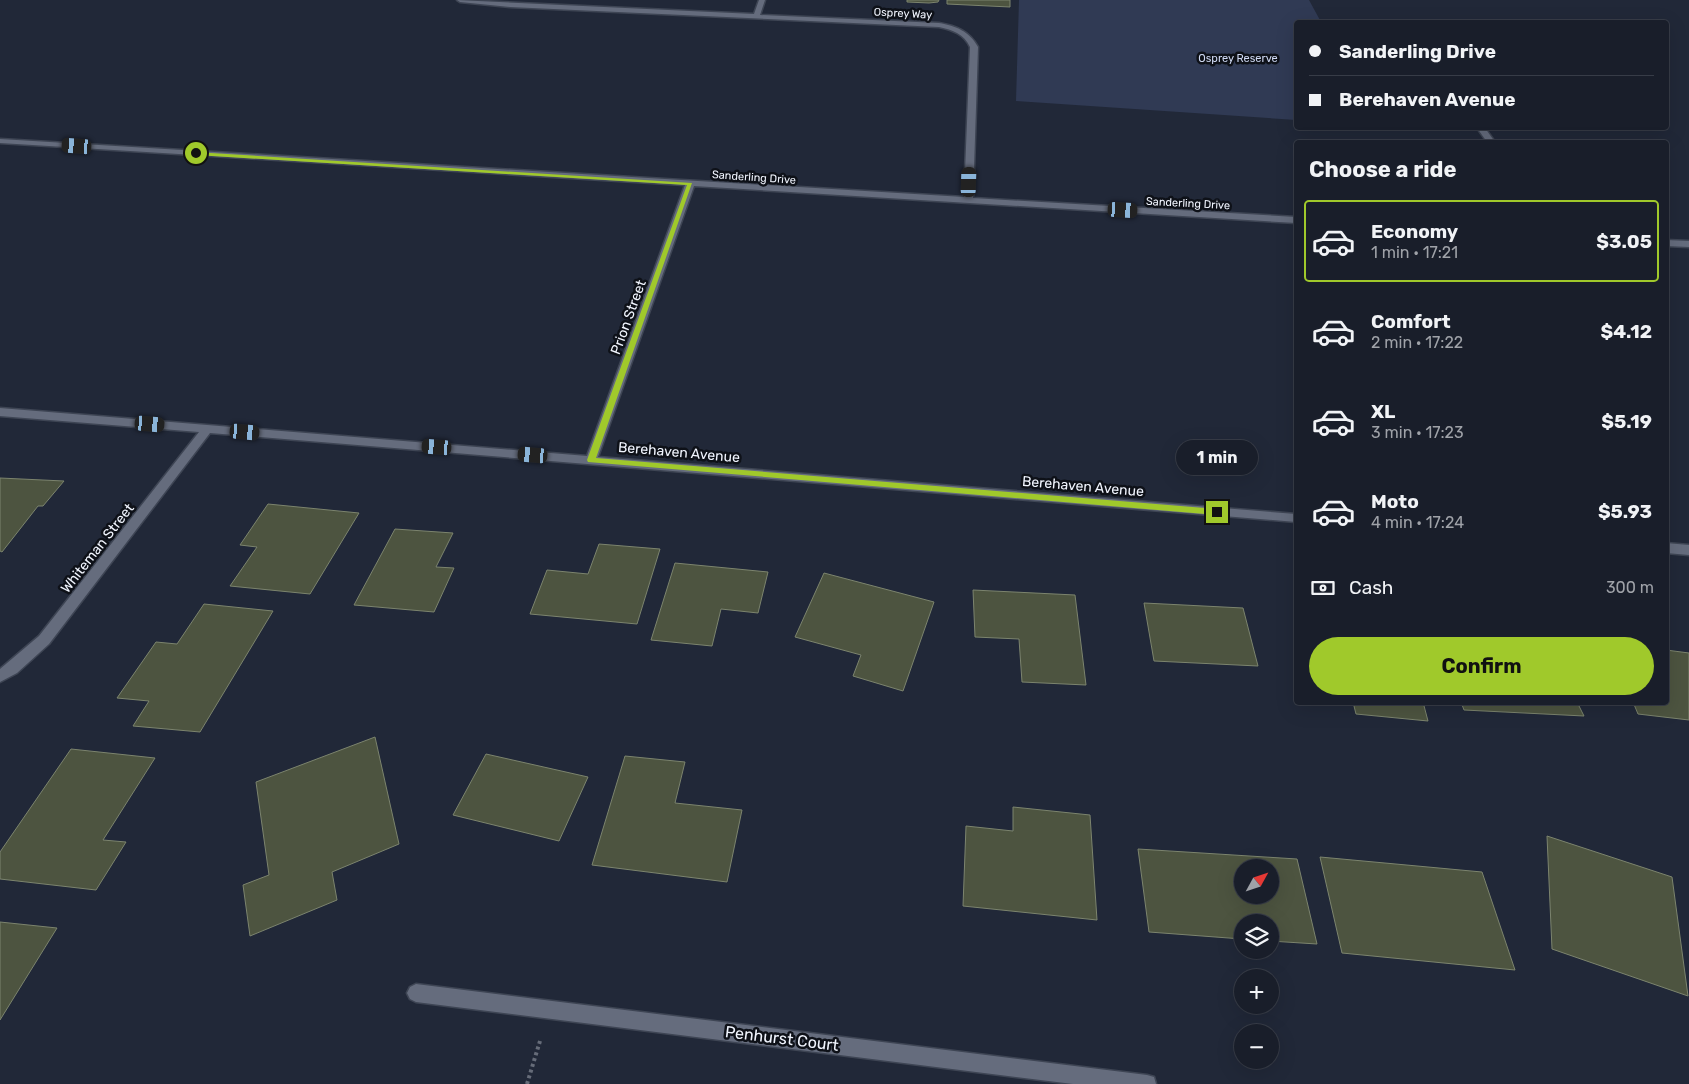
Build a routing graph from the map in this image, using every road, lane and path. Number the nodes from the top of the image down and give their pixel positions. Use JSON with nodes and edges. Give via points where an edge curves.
{"nodes":[{"id":1,"x":460,"y":0,"type":"edge"},
{"id":2,"x":762,"y":0,"type":"edge"},
{"id":3,"x":756,"y":17,"type":"junction"},
{"id":4,"x":0,"y":141,"type":"edge"},
{"id":5,"x":690,"y":184,"type":"junction"},
{"id":6,"x":968,"y":201,"type":"junction"},
{"id":7,"x":1294,"y":220,"type":"edge"},
{"id":8,"x":1669,"y":243,"type":"edge"},
{"id":9,"x":1689,"y":244,"type":"edge"},
{"id":10,"x":0,"y":412,"type":"edge"},
{"id":11,"x":207,"y":429,"type":"junction"},
{"id":12,"x":591,"y":460,"type":"junction"},
{"id":13,"x":1294,"y":518,"type":"edge"},
{"id":14,"x":1669,"y":548,"type":"edge"},
{"id":15,"x":1689,"y":550,"type":"edge"},
{"id":16,"x":0,"y":676,"type":"edge"},
{"id":17,"x":416,"y":993,"type":"dead end"},
{"id":18,"x":549,"y":1009,"type":"junction"},
{"id":19,"x":528,"y":1084,"type":"edge"},
{"id":20,"x":1147,"y":1084,"type":"edge"}],
"edges":[{"from":1,"to":3,"type":"street","name":"Osprey Way"},
{"from":2,"to":3,"type":"street"},
{"from":3,"to":6,"type":"street","name":"Osprey Way","via":[[939,26],[963,32],[970,38],[974,47]]},
{"from":4,"to":5,"type":"street","name":"Sanderling Drive"},
{"from":5,"to":6,"type":"street","name":"Sanderling Drive"},
{"from":5,"to":12,"type":"street","name":"Prion Street"},
{"from":6,"to":7,"type":"street","name":"Sanderling Drive"},
{"from":8,"to":9,"type":"street"},
{"from":10,"to":11,"type":"street","name":"Berehaven Avenue"},
{"from":11,"to":12,"type":"street","name":"Berehaven Avenue"},
{"from":11,"to":16,"type":"street","name":"Whiteman Street","via":[[44,640]]},
{"from":12,"to":13,"type":"street","name":"Berehaven Avenue"},
{"from":14,"to":15,"type":"street"},
{"from":17,"to":18,"type":"street","name":"Penhurst Court"},
{"from":18,"to":19,"type":"path"},
{"from":18,"to":20,"type":"street","name":"Penhurst Court"}]}
